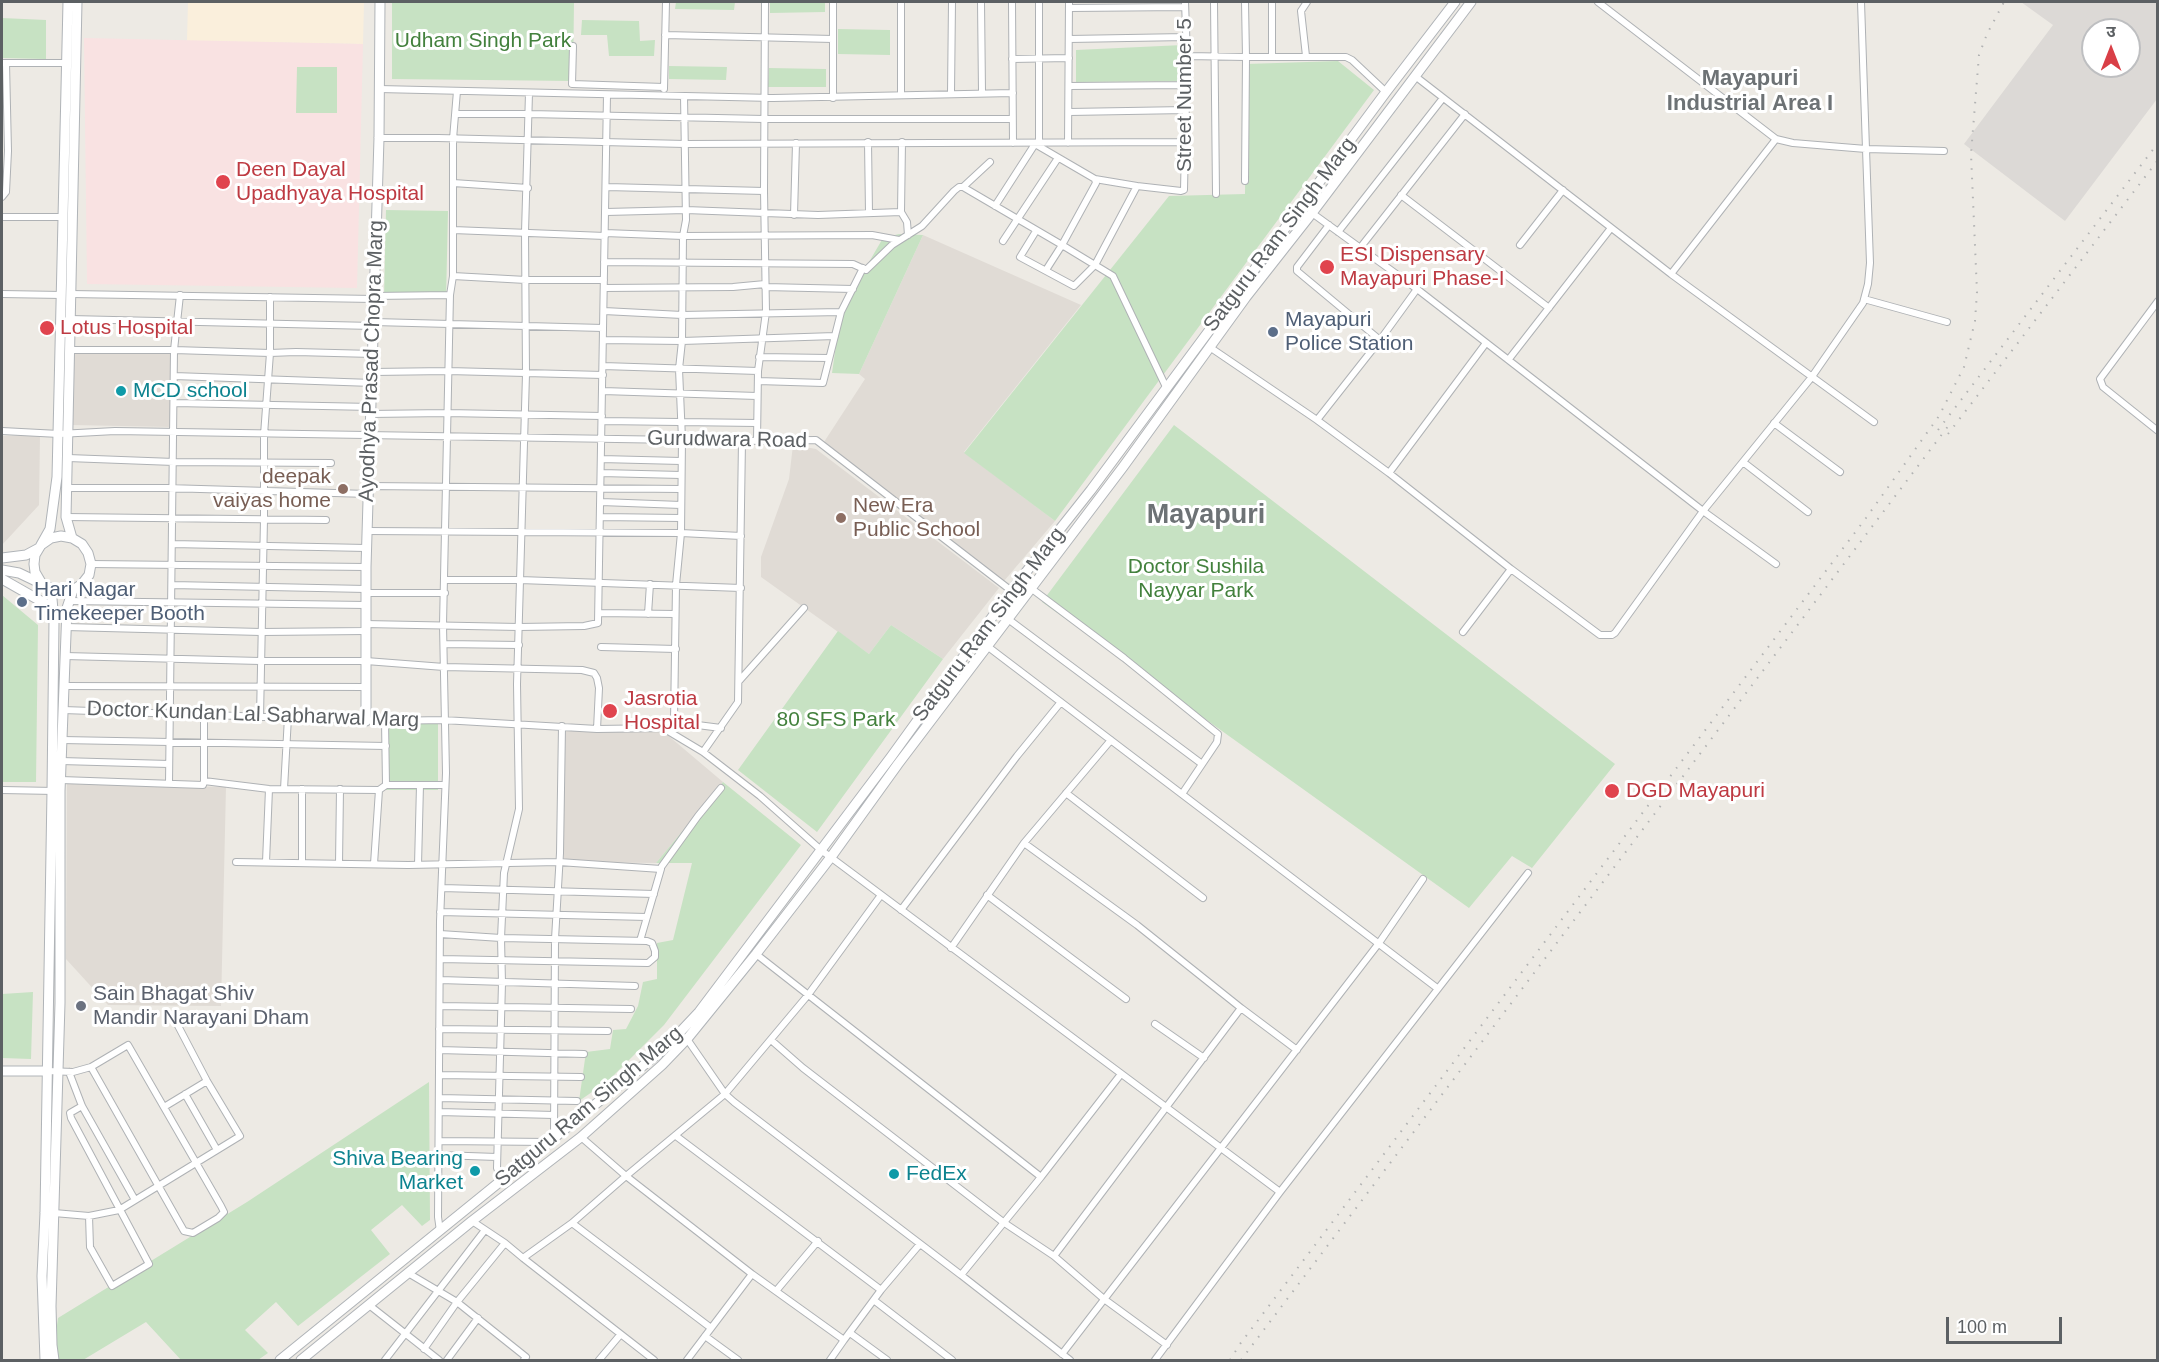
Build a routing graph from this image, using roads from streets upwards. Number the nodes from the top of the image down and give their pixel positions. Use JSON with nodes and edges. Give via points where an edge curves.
{"nodes":[{"id":1,"x":68,"y":2,"type":"edge"},
{"id":2,"x":76,"y":2,"type":"edge"},
{"id":3,"x":380,"y":2,"type":"edge"},
{"id":4,"x":666,"y":2,"type":"edge"},
{"id":5,"x":765,"y":2,"type":"edge"},
{"id":6,"x":833,"y":2,"type":"edge"},
{"id":7,"x":901,"y":2,"type":"edge"},
{"id":8,"x":952,"y":2,"type":"edge"},
{"id":9,"x":981,"y":2,"type":"edge"},
{"id":10,"x":1012,"y":2,"type":"edge"},
{"id":11,"x":1039,"y":2,"type":"edge"},
{"id":12,"x":1214,"y":2,"type":"edge"},
{"id":13,"x":1245,"y":2,"type":"edge"},
{"id":14,"x":1272,"y":2,"type":"edge"},
{"id":15,"x":1301,"y":2,"type":"edge"},
{"id":16,"x":1307,"y":2,"type":"edge"},
{"id":17,"x":1455,"y":2,"type":"edge"},
{"id":18,"x":1471,"y":2,"type":"edge"},
{"id":19,"x":1598,"y":2,"type":"edge"},
{"id":20,"x":1862,"y":2,"type":"edge"},
{"id":21,"x":1185,"y":4,"type":"edge"},
{"id":22,"x":1069,"y":5,"type":"edge"},
{"id":23,"x":1301,"y":11,"type":"junction"},
{"id":24,"x":665,"y":35,"type":"junction"},
{"id":25,"x":764,"y":36,"type":"junction"},
{"id":26,"x":1186,"y":37,"type":"junction"},
{"id":27,"x":833,"y":39,"type":"junction"},
{"id":28,"x":1069,"y":39,"type":"junction"},
{"id":29,"x":573,"y":46,"type":"dead end"},
{"id":30,"x":1187,"y":56,"type":"junction"},
{"id":31,"x":1214,"y":56,"type":"junction"},
{"id":32,"x":1306,"y":56,"type":"junction"},
{"id":33,"x":1246,"y":57,"type":"junction"},
{"id":34,"x":1272,"y":57,"type":"junction"},
{"id":35,"x":1039,"y":58,"type":"junction"},
{"id":36,"x":1069,"y":58,"type":"junction"},
{"id":37,"x":1012,"y":59,"type":"junction"},
{"id":38,"x":4,"y":63,"type":"edge"},
{"id":39,"x":67,"y":63,"type":"junction"},
{"id":40,"x":1415,"y":76,"type":"junction"},
{"id":41,"x":1186,"y":85,"type":"junction"},
{"id":42,"x":1069,"y":86,"type":"junction"},
{"id":43,"x":664,"y":87,"type":"junction"},
{"id":44,"x":379,"y":89,"type":"junction"},
{"id":45,"x":457,"y":91,"type":"junction"},
{"id":46,"x":982,"y":92,"type":"junction"},
{"id":47,"x":1386,"y":92,"type":"junction"},
{"id":48,"x":529,"y":93,"type":"junction"},
{"id":49,"x":951,"y":93,"type":"junction"},
{"id":50,"x":1013,"y":93,"type":"junction"},
{"id":51,"x":607,"y":95,"type":"junction"},
{"id":52,"x":664,"y":95,"type":"junction"},
{"id":53,"x":900,"y":95,"type":"junction"},
{"id":54,"x":684,"y":96,"type":"junction"},
{"id":55,"x":70,"y":97,"type":"junction"},
{"id":56,"x":764,"y":98,"type":"junction"},
{"id":57,"x":833,"y":98,"type":"junction"},
{"id":58,"x":1443,"y":98,"type":"junction"},
{"id":59,"x":1186,"y":110,"type":"junction"},
{"id":60,"x":1069,"y":112,"type":"junction"},
{"id":61,"x":456,"y":114,"type":"junction"},
{"id":62,"x":529,"y":114,"type":"junction"},
{"id":63,"x":1465,"y":114,"type":"junction"},
{"id":64,"x":607,"y":116,"type":"junction"},
{"id":65,"x":684,"y":118,"type":"junction"},
{"id":66,"x":764,"y":119,"type":"junction"},
{"id":67,"x":1012,"y":119,"type":"junction"},
{"id":68,"x":379,"y":138,"type":"junction"},
{"id":69,"x":453,"y":139,"type":"junction"},
{"id":70,"x":1776,"y":139,"type":"junction"},
{"id":71,"x":529,"y":141,"type":"junction"},
{"id":72,"x":606,"y":142,"type":"junction"},
{"id":73,"x":796,"y":142,"type":"junction"},
{"id":74,"x":868,"y":142,"type":"junction"},
{"id":75,"x":902,"y":142,"type":"junction"},
{"id":76,"x":1185,"y":142,"type":"junction"},
{"id":77,"x":1013,"y":143,"type":"junction"},
{"id":78,"x":1068,"y":143,"type":"junction"},
{"id":79,"x":685,"y":144,"type":"junction"},
{"id":80,"x":764,"y":144,"type":"junction"},
{"id":81,"x":1037,"y":144,"type":"junction"},
{"id":82,"x":1866,"y":149,"type":"junction"},
{"id":83,"x":1944,"y":151,"type":"dead end"},
{"id":84,"x":1058,"y":158,"type":"junction"},
{"id":85,"x":990,"y":162,"type":"dead end"},
{"id":86,"x":1095,"y":179,"type":"junction"},
{"id":87,"x":1245,"y":181,"type":"dead end"},
{"id":88,"x":453,"y":183,"type":"junction"},
{"id":89,"x":1137,"y":186,"type":"junction"},
{"id":90,"x":607,"y":187,"type":"junction"},
{"id":91,"x":528,"y":188,"type":"junction"},
{"id":92,"x":685,"y":188,"type":"junction"},
{"id":93,"x":963,"y":188,"type":"junction"},
{"id":94,"x":1563,"y":189,"type":"junction"},
{"id":95,"x":764,"y":191,"type":"junction"},
{"id":96,"x":1216,"y":194,"type":"dead end"},
{"id":97,"x":1401,"y":195,"type":"junction"},
{"id":98,"x":2,"y":197,"type":"edge"},
{"id":99,"x":995,"y":207,"type":"junction"},
{"id":100,"x":686,"y":210,"type":"junction"},
{"id":101,"x":606,"y":212,"type":"junction"},
{"id":102,"x":901,"y":212,"type":"junction"},
{"id":103,"x":764,"y":213,"type":"junction"},
{"id":104,"x":869,"y":213,"type":"junction"},
{"id":105,"x":1312,"y":213,"type":"junction"},
{"id":106,"x":794,"y":215,"type":"junction"},
{"id":107,"x":63,"y":217,"type":"junction"},
{"id":108,"x":2,"y":218,"type":"edge"},
{"id":109,"x":1018,"y":220,"type":"junction"},
{"id":110,"x":1329,"y":225,"type":"junction"},
{"id":111,"x":1611,"y":228,"type":"junction"},
{"id":112,"x":453,"y":230,"type":"junction"},
{"id":113,"x":1036,"y":231,"type":"junction"},
{"id":114,"x":525,"y":232,"type":"junction"},
{"id":115,"x":1338,"y":232,"type":"junction"},
{"id":116,"x":605,"y":235,"type":"junction"},
{"id":117,"x":908,"y":235,"type":"junction"},
{"id":118,"x":683,"y":236,"type":"junction"},
{"id":119,"x":764,"y":236,"type":"junction"},
{"id":120,"x":899,"y":240,"type":"junction"},
{"id":121,"x":1004,"y":242,"type":"dead end"},
{"id":122,"x":1062,"y":245,"type":"junction"},
{"id":123,"x":1520,"y":245,"type":"dead end"},
{"id":124,"x":1360,"y":248,"type":"junction"},
{"id":125,"x":683,"y":261,"type":"junction"},
{"id":126,"x":604,"y":262,"type":"junction"},
{"id":127,"x":765,"y":264,"type":"junction"},
{"id":128,"x":1095,"y":266,"type":"junction"},
{"id":129,"x":863,"y":268,"type":"junction"},
{"id":130,"x":1046,"y":270,"type":"junction"},
{"id":131,"x":1671,"y":274,"type":"junction"},
{"id":132,"x":453,"y":276,"type":"junction"},
{"id":133,"x":526,"y":280,"type":"junction"},
{"id":134,"x":604,"y":280,"type":"junction"},
{"id":135,"x":765,"y":286,"type":"junction"},
{"id":136,"x":604,"y":288,"type":"junction"},
{"id":137,"x":683,"y":288,"type":"junction"},
{"id":138,"x":853,"y":290,"type":"junction"},
{"id":139,"x":1417,"y":290,"type":"junction"},
{"id":140,"x":2,"y":294,"type":"edge"},
{"id":141,"x":66,"y":295,"type":"junction"},
{"id":142,"x":180,"y":295,"type":"junction"},
{"id":143,"x":450,"y":295,"type":"junction"},
{"id":144,"x":270,"y":297,"type":"junction"},
{"id":145,"x":374,"y":297,"type":"junction"},
{"id":146,"x":1864,"y":299,"type":"junction"},
{"id":147,"x":2157,"y":301,"type":"edge"},
{"id":148,"x":1549,"y":308,"type":"junction"},
{"id":149,"x":604,"y":311,"type":"junction"},
{"id":150,"x":766,"y":312,"type":"junction"},
{"id":151,"x":841,"y":312,"type":"junction"},
{"id":152,"x":682,"y":315,"type":"junction"},
{"id":153,"x":70,"y":319,"type":"junction"},
{"id":154,"x":178,"y":321,"type":"junction"},
{"id":155,"x":270,"y":322,"type":"junction"},
{"id":156,"x":1947,"y":322,"type":"dead end"},
{"id":157,"x":374,"y":324,"type":"junction"},
{"id":158,"x":450,"y":324,"type":"junction"},
{"id":159,"x":525,"y":327,"type":"junction"},
{"id":160,"x":603,"y":328,"type":"junction"},
{"id":161,"x":835,"y":336,"type":"junction"},
{"id":162,"x":761,"y":337,"type":"junction"},
{"id":163,"x":603,"y":340,"type":"junction"},
{"id":164,"x":1380,"y":340,"type":"junction"},
{"id":165,"x":682,"y":341,"type":"junction"},
{"id":166,"x":1486,"y":343,"type":"junction"},
{"id":167,"x":1211,"y":348,"type":"junction"},
{"id":168,"x":70,"y":350,"type":"junction"},
{"id":169,"x":174,"y":350,"type":"junction"},
{"id":170,"x":270,"y":353,"type":"junction"},
{"id":171,"x":373,"y":354,"type":"junction"},
{"id":172,"x":759,"y":357,"type":"junction"},
{"id":173,"x":829,"y":358,"type":"junction"},
{"id":174,"x":1509,"y":359,"type":"junction"},
{"id":175,"x":603,"y":366,"type":"junction"},
{"id":176,"x":679,"y":369,"type":"junction"},
{"id":177,"x":758,"y":370,"type":"junction"},
{"id":178,"x":448,"y":371,"type":"junction"},
{"id":179,"x":373,"y":372,"type":"junction"},
{"id":180,"x":526,"y":374,"type":"junction"},
{"id":181,"x":603,"y":375,"type":"junction"},
{"id":182,"x":174,"y":376,"type":"junction"},
{"id":183,"x":1811,"y":378,"type":"junction"},
{"id":184,"x":267,"y":379,"type":"junction"},
{"id":185,"x":758,"y":381,"type":"junction"},
{"id":186,"x":372,"y":383,"type":"junction"},
{"id":187,"x":1166,"y":387,"type":"junction"},
{"id":188,"x":603,"y":391,"type":"junction"},
{"id":189,"x":680,"y":395,"type":"junction"},
{"id":190,"x":758,"y":396,"type":"junction"},
{"id":191,"x":175,"y":403,"type":"junction"},
{"id":192,"x":266,"y":404,"type":"junction"},
{"id":193,"x":371,"y":411,"type":"junction"},
{"id":194,"x":447,"y":413,"type":"junction"},
{"id":195,"x":524,"y":414,"type":"junction"},
{"id":196,"x":602,"y":418,"type":"junction"},
{"id":197,"x":1317,"y":420,"type":"junction"},
{"id":198,"x":681,"y":421,"type":"junction"},
{"id":199,"x":1874,"y":422,"type":"dead end"},
{"id":200,"x":757,"y":423,"type":"junction"},
{"id":201,"x":1774,"y":423,"type":"junction"},
{"id":202,"x":2,"y":431,"type":"edge"},
{"id":203,"x":2157,"y":431,"type":"edge"},
{"id":204,"x":175,"y":432,"type":"junction"},
{"id":205,"x":64,"y":434,"type":"junction"},
{"id":206,"x":369,"y":434,"type":"junction"},
{"id":207,"x":264,"y":435,"type":"junction"},
{"id":208,"x":446,"y":435,"type":"junction"},
{"id":209,"x":523,"y":438,"type":"junction"},
{"id":210,"x":601,"y":439,"type":"junction"},
{"id":211,"x":681,"y":439,"type":"junction"},
{"id":212,"x":757,"y":440,"type":"junction"},
{"id":213,"x":742,"y":441,"type":"junction"},
{"id":214,"x":68,"y":458,"type":"junction"},
{"id":215,"x":601,"y":459,"type":"junction"},
{"id":216,"x":681,"y":461,"type":"junction"},
{"id":217,"x":174,"y":462,"type":"junction"},
{"id":218,"x":1743,"y":462,"type":"junction"},
{"id":219,"x":331,"y":463,"type":"dead end"},
{"id":220,"x":264,"y":464,"type":"junction"},
{"id":221,"x":1840,"y":472,"type":"dead end"},
{"id":222,"x":601,"y":473,"type":"junction"},
{"id":223,"x":1389,"y":473,"type":"junction"},
{"id":224,"x":681,"y":475,"type":"junction"},
{"id":225,"x":444,"y":487,"type":"junction"},
{"id":226,"x":523,"y":487,"type":"junction"},
{"id":227,"x":601,"y":487,"type":"junction"},
{"id":228,"x":67,"y":488,"type":"junction"},
{"id":229,"x":174,"y":489,"type":"junction"},
{"id":230,"x":681,"y":489,"type":"junction"},
{"id":231,"x":368,"y":490,"type":"junction"},
{"id":232,"x":264,"y":492,"type":"junction"},
{"id":233,"x":601,"y":502,"type":"junction"},
{"id":234,"x":681,"y":505,"type":"junction"},
{"id":235,"x":1703,"y":511,"type":"junction"},
{"id":236,"x":1808,"y":512,"type":"dead end"},
{"id":237,"x":66,"y":517,"type":"junction"},
{"id":238,"x":173,"y":517,"type":"junction"},
{"id":239,"x":600,"y":517,"type":"junction"},
{"id":240,"x":681,"y":518,"type":"junction"},
{"id":241,"x":264,"y":519,"type":"junction"},
{"id":242,"x":326,"y":520,"type":"dead end"},
{"id":243,"x":368,"y":531,"type":"junction"},
{"id":244,"x":445,"y":533,"type":"junction"},
{"id":245,"x":521,"y":533,"type":"junction"},
{"id":246,"x":681,"y":533,"type":"junction"},
{"id":247,"x":600,"y":534,"type":"junction"},
{"id":248,"x":741,"y":536,"type":"junction"},
{"id":249,"x":72,"y":538,"type":"junction"},
{"id":250,"x":172,"y":544,"type":"junction"},
{"id":251,"x":264,"y":545,"type":"junction"},
{"id":252,"x":40,"y":546,"type":"junction"},
{"id":253,"x":366,"y":548,"type":"junction"},
{"id":254,"x":2,"y":558,"type":"edge"},
{"id":255,"x":91,"y":564,"type":"junction"},
{"id":256,"x":1776,"y":564,"type":"dead end"},
{"id":257,"x":171,"y":566,"type":"junction"},
{"id":258,"x":263,"y":567,"type":"junction"},
{"id":259,"x":366,"y":567,"type":"junction"},
{"id":260,"x":1511,"y":569,"type":"junction"},
{"id":261,"x":2,"y":570,"type":"edge"},
{"id":262,"x":2,"y":579,"type":"edge"},
{"id":263,"x":444,"y":580,"type":"junction"},
{"id":264,"x":520,"y":580,"type":"junction"},
{"id":265,"x":1020,"y":580,"type":"junction"},
{"id":266,"x":600,"y":583,"type":"junction"},
{"id":267,"x":650,"y":584,"type":"junction"},
{"id":268,"x":172,"y":585,"type":"junction"},
{"id":269,"x":676,"y":585,"type":"junction"},
{"id":270,"x":47,"y":586,"type":"junction"},
{"id":271,"x":263,"y":587,"type":"junction"},
{"id":272,"x":1031,"y":587,"type":"junction"},
{"id":273,"x":741,"y":588,"type":"junction"},
{"id":274,"x":73,"y":590,"type":"junction"},
{"id":275,"x":366,"y":591,"type":"junction"},
{"id":276,"x":1011,"y":591,"type":"junction"},
{"id":277,"x":445,"y":593,"type":"junction"},
{"id":278,"x":1022,"y":599,"type":"junction"},
{"id":279,"x":69,"y":601,"type":"junction"},
{"id":280,"x":173,"y":602,"type":"junction"},
{"id":281,"x":261,"y":605,"type":"junction"},
{"id":282,"x":366,"y":605,"type":"junction"},
{"id":283,"x":53,"y":608,"type":"junction"},
{"id":284,"x":804,"y":608,"type":"dead end"},
{"id":285,"x":599,"y":613,"type":"junction"},
{"id":286,"x":648,"y":614,"type":"junction"},
{"id":287,"x":675,"y":614,"type":"junction"},
{"id":288,"x":1008,"y":618,"type":"junction"},
{"id":289,"x":443,"y":625,"type":"junction"},
{"id":290,"x":66,"y":627,"type":"junction"},
{"id":291,"x":365,"y":627,"type":"junction"},
{"id":292,"x":519,"y":627,"type":"junction"},
{"id":293,"x":171,"y":630,"type":"junction"},
{"id":294,"x":261,"y":632,"type":"junction"},
{"id":295,"x":1463,"y":632,"type":"dead end"},
{"id":296,"x":444,"y":644,"type":"junction"},
{"id":297,"x":519,"y":645,"type":"junction"},
{"id":298,"x":987,"y":646,"type":"junction"},
{"id":299,"x":601,"y":647,"type":"dead end"},
{"id":300,"x":676,"y":649,"type":"junction"},
{"id":301,"x":65,"y":656,"type":"junction"},
{"id":302,"x":170,"y":658,"type":"junction"},
{"id":303,"x":260,"y":661,"type":"junction"},
{"id":304,"x":366,"y":662,"type":"junction"},
{"id":305,"x":444,"y":667,"type":"junction"},
{"id":306,"x":518,"y":670,"type":"junction"},
{"id":307,"x":739,"y":681,"type":"junction"},
{"id":308,"x":64,"y":686,"type":"junction"},
{"id":309,"x":170,"y":686,"type":"junction"},
{"id":310,"x":260,"y":686,"type":"junction"},
{"id":311,"x":366,"y":687,"type":"junction"},
{"id":312,"x":1061,"y":702,"type":"junction"},
{"id":313,"x":63,"y":710,"type":"junction"},
{"id":314,"x":169,"y":714,"type":"junction"},
{"id":315,"x":204,"y":715,"type":"junction"},
{"id":316,"x":260,"y":717,"type":"junction"},
{"id":317,"x":288,"y":717,"type":"junction"},
{"id":318,"x":443,"y":720,"type":"junction"},
{"id":319,"x":366,"y":721,"type":"junction"},
{"id":320,"x":385,"y":722,"type":"junction"},
{"id":321,"x":674,"y":722,"type":"junction"},
{"id":322,"x":518,"y":724,"type":"junction"},
{"id":323,"x":562,"y":726,"type":"junction"},
{"id":324,"x":721,"y":728,"type":"junction"},
{"id":325,"x":597,"y":729,"type":"junction"},
{"id":326,"x":670,"y":732,"type":"junction"},
{"id":327,"x":62,"y":740,"type":"junction"},
{"id":328,"x":1111,"y":740,"type":"junction"},
{"id":329,"x":170,"y":742,"type":"junction"},
{"id":330,"x":204,"y":743,"type":"junction"},
{"id":331,"x":286,"y":744,"type":"junction"},
{"id":332,"x":386,"y":746,"type":"junction"},
{"id":333,"x":703,"y":752,"type":"junction"},
{"id":334,"x":61,"y":761,"type":"junction"},
{"id":335,"x":170,"y":764,"type":"junction"},
{"id":336,"x":1202,"y":764,"type":"junction"},
{"id":337,"x":731,"y":775,"type":"junction"},
{"id":338,"x":61,"y":780,"type":"junction"},
{"id":339,"x":204,"y":781,"type":"junction"},
{"id":340,"x":170,"y":783,"type":"junction"},
{"id":341,"x":386,"y":785,"type":"junction"},
{"id":342,"x":420,"y":785,"type":"junction"},
{"id":343,"x":445,"y":785,"type":"junction"},
{"id":344,"x":269,"y":789,"type":"junction"},
{"id":345,"x":284,"y":789,"type":"junction"},
{"id":346,"x":302,"y":789,"type":"junction"},
{"id":347,"x":340,"y":789,"type":"junction"},
{"id":348,"x":2,"y":790,"type":"edge"},
{"id":349,"x":379,"y":790,"type":"junction"},
{"id":350,"x":56,"y":791,"type":"junction"},
{"id":351,"x":1066,"y":793,"type":"junction"},
{"id":352,"x":1182,"y":794,"type":"junction"},
{"id":353,"x":1024,"y":843,"type":"junction"},
{"id":354,"x":821,"y":850,"type":"junction"},
{"id":355,"x":831,"y":857,"type":"junction"},
{"id":356,"x":236,"y":862,"type":"dead end"},
{"id":357,"x":266,"y":862,"type":"junction"},
{"id":358,"x":560,"y":862,"type":"junction"},
{"id":359,"x":302,"y":863,"type":"junction"},
{"id":360,"x":507,"y":863,"type":"junction"},
{"id":361,"x":339,"y":864,"type":"junction"},
{"id":362,"x":374,"y":864,"type":"junction"},
{"id":363,"x":443,"y":864,"type":"junction"},
{"id":364,"x":418,"y":865,"type":"junction"},
{"id":365,"x":662,"y":866,"type":"dead end"},
{"id":366,"x":1528,"y":873,"type":"dead end"},
{"id":367,"x":1423,"y":879,"type":"dead end"},
{"id":368,"x":442,"y":888,"type":"junction"},
{"id":369,"x":504,"y":889,"type":"junction"},
{"id":370,"x":556,"y":892,"type":"junction"},
{"id":371,"x":654,"y":894,"type":"junction"},
{"id":372,"x":987,"y":895,"type":"junction"},
{"id":373,"x":881,"y":896,"type":"junction"},
{"id":374,"x":1203,"y":898,"type":"dead end"},
{"id":375,"x":901,"y":910,"type":"junction"},
{"id":376,"x":440,"y":912,"type":"junction"},
{"id":377,"x":502,"y":914,"type":"junction"},
{"id":378,"x":556,"y":916,"type":"junction"},
{"id":379,"x":647,"y":917,"type":"junction"},
{"id":380,"x":440,"y":934,"type":"junction"},
{"id":381,"x":501,"y":938,"type":"junction"},
{"id":382,"x":555,"y":939,"type":"junction"},
{"id":383,"x":640,"y":941,"type":"junction"},
{"id":384,"x":1379,"y":943,"type":"junction"},
{"id":385,"x":951,"y":948,"type":"junction"},
{"id":386,"x":756,"y":954,"type":"junction"},
{"id":387,"x":440,"y":959,"type":"junction"},
{"id":388,"x":501,"y":961,"type":"junction"},
{"id":389,"x":555,"y":961,"type":"junction"},
{"id":390,"x":440,"y":980,"type":"junction"},
{"id":391,"x":502,"y":983,"type":"junction"},
{"id":392,"x":555,"y":984,"type":"junction"},
{"id":393,"x":635,"y":986,"type":"dead end"},
{"id":394,"x":1437,"y":988,"type":"junction"},
{"id":395,"x":808,"y":995,"type":"junction"},
{"id":396,"x":1126,"y":999,"type":"dead end"},
{"id":397,"x":440,"y":1006,"type":"junction"},
{"id":398,"x":501,"y":1006,"type":"junction"},
{"id":399,"x":555,"y":1007,"type":"junction"},
{"id":400,"x":1241,"y":1008,"type":"junction"},
{"id":401,"x":631,"y":1009,"type":"dead end"},
{"id":402,"x":175,"y":1020,"type":"dead end"},
{"id":403,"x":1155,"y":1024,"type":"dead end"},
{"id":404,"x":439,"y":1029,"type":"junction"},
{"id":405,"x":501,"y":1030,"type":"junction"},
{"id":406,"x":555,"y":1031,"type":"junction"},
{"id":407,"x":608,"y":1031,"type":"dead end"},
{"id":408,"x":687,"y":1039,"type":"junction"},
{"id":409,"x":771,"y":1040,"type":"junction"},
{"id":410,"x":440,"y":1050,"type":"junction"},
{"id":411,"x":1297,"y":1050,"type":"junction"},
{"id":412,"x":500,"y":1053,"type":"junction"},
{"id":413,"x":554,"y":1054,"type":"junction"},
{"id":414,"x":584,"y":1054,"type":"dead end"},
{"id":415,"x":1204,"y":1058,"type":"junction"},
{"id":416,"x":91,"y":1067,"type":"junction"},
{"id":417,"x":2,"y":1071,"type":"edge"},
{"id":418,"x":47,"y":1071,"type":"junction"},
{"id":419,"x":58,"y":1072,"type":"junction"},
{"id":420,"x":69,"y":1072,"type":"junction"},
{"id":421,"x":1121,"y":1074,"type":"junction"},
{"id":422,"x":439,"y":1075,"type":"junction"},
{"id":423,"x":499,"y":1076,"type":"junction"},
{"id":424,"x":554,"y":1076,"type":"junction"},
{"id":425,"x":581,"y":1077,"type":"dead end"},
{"id":426,"x":207,"y":1081,"type":"junction"},
{"id":427,"x":185,"y":1094,"type":"junction"},
{"id":428,"x":725,"y":1094,"type":"junction"},
{"id":429,"x":439,"y":1098,"type":"junction"},
{"id":430,"x":498,"y":1098,"type":"junction"},
{"id":431,"x":553,"y":1100,"type":"junction"},
{"id":432,"x":577,"y":1101,"type":"dead end"},
{"id":433,"x":82,"y":1106,"type":"junction"},
{"id":434,"x":164,"y":1107,"type":"junction"},
{"id":435,"x":1167,"y":1108,"type":"junction"},
{"id":436,"x":439,"y":1112,"type":"junction"},
{"id":437,"x":499,"y":1114,"type":"junction"},
{"id":438,"x":554,"y":1115,"type":"junction"},
{"id":439,"x":676,"y":1136,"type":"junction"},
{"id":440,"x":581,"y":1137,"type":"junction"},
{"id":441,"x":552,"y":1140,"type":"junction"},
{"id":442,"x":439,"y":1141,"type":"junction"},
{"id":443,"x":498,"y":1142,"type":"junction"},
{"id":444,"x":1221,"y":1148,"type":"junction"},
{"id":445,"x":217,"y":1150,"type":"junction"},
{"id":446,"x":439,"y":1155,"type":"junction"},
{"id":447,"x":497,"y":1157,"type":"junction"},
{"id":448,"x":196,"y":1162,"type":"junction"},
{"id":449,"x":626,"y":1176,"type":"junction"},
{"id":450,"x":1041,"y":1177,"type":"junction"},
{"id":451,"x":502,"y":1180,"type":"junction"},
{"id":452,"x":158,"y":1186,"type":"junction"},
{"id":453,"x":1280,"y":1192,"type":"junction"},
{"id":454,"x":135,"y":1200,"type":"junction"},
{"id":455,"x":119,"y":1210,"type":"junction"},
{"id":456,"x":54,"y":1213,"type":"junction"},
{"id":457,"x":89,"y":1216,"type":"junction"},
{"id":458,"x":472,"y":1221,"type":"junction"},
{"id":459,"x":1003,"y":1222,"type":"junction"},
{"id":460,"x":572,"y":1223,"type":"junction"},
{"id":461,"x":485,"y":1230,"type":"junction"},
{"id":462,"x":440,"y":1231,"type":"junction"},
{"id":463,"x":818,"y":1241,"type":"junction"},
{"id":464,"x":505,"y":1243,"type":"junction"},
{"id":465,"x":920,"y":1244,"type":"junction"},
{"id":466,"x":1054,"y":1256,"type":"junction"},
{"id":467,"x":523,"y":1258,"type":"junction"},
{"id":468,"x":408,"y":1273,"type":"junction"},
{"id":469,"x":752,"y":1274,"type":"junction"},
{"id":470,"x":961,"y":1275,"type":"junction"},
{"id":471,"x":881,"y":1290,"type":"junction"},
{"id":472,"x":440,"y":1291,"type":"junction"},
{"id":473,"x":776,"y":1291,"type":"junction"},
{"id":474,"x":1104,"y":1299,"type":"junction"},
{"id":475,"x":875,"y":1301,"type":"junction"},
{"id":476,"x":457,"y":1302,"type":"junction"},
{"id":477,"x":369,"y":1305,"type":"junction"},
{"id":478,"x":478,"y":1318,"type":"junction"},
{"id":479,"x":711,"y":1328,"type":"junction"},
{"id":480,"x":850,"y":1333,"type":"junction"},
{"id":481,"x":405,"y":1335,"type":"junction"},
{"id":482,"x":620,"y":1335,"type":"junction"},
{"id":483,"x":705,"y":1336,"type":"junction"},
{"id":484,"x":844,"y":1340,"type":"junction"},
{"id":485,"x":1167,"y":1345,"type":"junction"},
{"id":486,"x":424,"y":1349,"type":"junction"},
{"id":487,"x":1062,"y":1354,"type":"junction"},
{"id":488,"x":527,"y":1359,"type":"edge"},
{"id":489,"x":45,"y":1360,"type":"edge"},
{"id":490,"x":54,"y":1360,"type":"edge"},
{"id":491,"x":280,"y":1360,"type":"edge"},
{"id":492,"x":301,"y":1360,"type":"edge"},
{"id":493,"x":385,"y":1360,"type":"edge"},
{"id":494,"x":439,"y":1360,"type":"edge"},
{"id":495,"x":447,"y":1360,"type":"edge"},
{"id":496,"x":599,"y":1360,"type":"edge"},
{"id":497,"x":654,"y":1360,"type":"edge"},
{"id":498,"x":687,"y":1360,"type":"edge"},
{"id":499,"x":738,"y":1360,"type":"edge"},
{"id":500,"x":830,"y":1360,"type":"edge"},
{"id":501,"x":887,"y":1360,"type":"edge"},
{"id":502,"x":952,"y":1360,"type":"edge"},
{"id":503,"x":1070,"y":1360,"type":"edge"},
{"id":504,"x":1155,"y":1360,"type":"edge"}],
"edges":[{"from":1,"to":39,"type":"street"},
{"from":2,"to":55,"type":"street"},
{"from":3,"to":44,"type":"street","name":"Ayodhya Prasad Chopra Marg"},
{"from":4,"to":24,"type":"street"},
{"from":5,"to":25,"type":"street"},
{"from":6,"to":27,"type":"street"},
{"from":7,"to":53,"type":"street"},
{"from":8,"to":49,"type":"street"},
{"from":9,"to":46,"type":"street"},
{"from":10,"to":37,"type":"street"},
{"from":11,"to":35,"type":"street"},
{"from":12,"to":31,"type":"street"},
{"from":13,"to":33,"type":"street"},
{"from":14,"to":34,"type":"street"},
{"from":15,"to":23,"type":"street"},
{"from":16,"to":23,"type":"street"},
{"from":17,"to":47,"type":"street","name":"Satguru Ram Singh Marg"},
{"from":18,"to":40,"type":"street","name":"Satguru Ram Singh Marg"},
{"from":19,"to":70,"type":"street"},
{"from":20,"to":82,"type":"street"},
{"from":21,"to":22,"type":"street"},
{"from":21,"to":26,"type":"street","name":"Street Number 5"},
{"from":22,"to":28,"type":"street"},
{"from":23,"to":32,"type":"street"},
{"from":24,"to":25,"type":"street"},
{"from":24,"to":43,"type":"street"},
{"from":25,"to":27,"type":"street"},
{"from":25,"to":56,"type":"street"},
{"from":26,"to":28,"type":"street"},
{"from":26,"to":30,"type":"street","name":"Street Number 5"},
{"from":27,"to":57,"type":"street"},
{"from":28,"to":36,"type":"street"},
{"from":29,"to":43,"type":"street","via":[[572,84]]},
{"from":30,"to":31,"type":"street"},
{"from":30,"to":41,"type":"street","name":"Street Number 5"},
{"from":31,"to":33,"type":"street"},
{"from":31,"to":96,"type":"street"},
{"from":32,"to":34,"type":"street"},
{"from":32,"to":47,"type":"street","via":[[1347,57]]},
{"from":33,"to":34,"type":"street"},
{"from":33,"to":87,"type":"street"},
{"from":35,"to":36,"type":"street"},
{"from":35,"to":37,"type":"street"},
{"from":35,"to":81,"type":"street"},
{"from":36,"to":42,"type":"street"},
{"from":37,"to":50,"type":"street"},
{"from":38,"to":39,"type":"street"},
{"from":38,"to":98,"type":"street","via":[[8,178]]},
{"from":39,"to":55,"type":"street"},
{"from":40,"to":58,"type":"street"},
{"from":40,"to":105,"type":"street","name":"Satguru Ram Singh Marg"},
{"from":41,"to":42,"type":"street"},
{"from":41,"to":59,"type":"street","name":"Street Number 5"},
{"from":42,"to":60,"type":"street"},
{"from":43,"to":52,"type":"street"},
{"from":44,"to":45,"type":"street"},
{"from":44,"to":68,"type":"street","name":"Ayodhya Prasad Chopra Marg"},
{"from":45,"to":48,"type":"street"},
{"from":45,"to":61,"type":"street"},
{"from":46,"to":49,"type":"street"},
{"from":46,"to":50,"type":"street"},
{"from":47,"to":187,"type":"street","name":"Satguru Ram Singh Marg"},
{"from":48,"to":51,"type":"street"},
{"from":48,"to":62,"type":"street"},
{"from":49,"to":53,"type":"street"},
{"from":50,"to":67,"type":"street"},
{"from":51,"to":52,"type":"street"},
{"from":51,"to":64,"type":"street"},
{"from":52,"to":54,"type":"street"},
{"from":53,"to":57,"type":"street"},
{"from":54,"to":56,"type":"street"},
{"from":54,"to":65,"type":"street"},
{"from":55,"to":107,"type":"street"},
{"from":55,"to":141,"type":"street"},
{"from":56,"to":57,"type":"street"},
{"from":56,"to":66,"type":"street"},
{"from":58,"to":63,"type":"street"},
{"from":58,"to":115,"type":"street"},
{"from":59,"to":60,"type":"street"},
{"from":59,"to":76,"type":"street","name":"Street Number 5"},
{"from":60,"to":78,"type":"street"},
{"from":61,"to":62,"type":"street"},
{"from":61,"to":69,"type":"street"},
{"from":62,"to":64,"type":"street"},
{"from":62,"to":71,"type":"street"},
{"from":63,"to":94,"type":"street"},
{"from":63,"to":97,"type":"street"},
{"from":64,"to":65,"type":"street"},
{"from":64,"to":72,"type":"street"},
{"from":65,"to":66,"type":"street"},
{"from":65,"to":79,"type":"street"},
{"from":66,"to":67,"type":"street"},
{"from":66,"to":80,"type":"street"},
{"from":67,"to":77,"type":"street"},
{"from":68,"to":69,"type":"street"},
{"from":68,"to":145,"type":"street","name":"Ayodhya Prasad Chopra Marg"},
{"from":69,"to":71,"type":"street"},
{"from":69,"to":88,"type":"street"},
{"from":70,"to":82,"type":"street"},
{"from":70,"to":131,"type":"street"},
{"from":71,"to":72,"type":"street"},
{"from":71,"to":91,"type":"street"},
{"from":72,"to":79,"type":"street"},
{"from":72,"to":90,"type":"street"},
{"from":73,"to":74,"type":"street"},
{"from":73,"to":80,"type":"street"},
{"from":73,"to":106,"type":"street"},
{"from":74,"to":75,"type":"street"},
{"from":74,"to":104,"type":"street"},
{"from":75,"to":77,"type":"street"},
{"from":75,"to":102,"type":"street"},
{"from":76,"to":78,"type":"street"},
{"from":76,"to":89,"type":"street","name":"Street Number 5","via":[[1185,188],[1181,191]]},
{"from":77,"to":81,"type":"street"},
{"from":78,"to":81,"type":"street"},
{"from":79,"to":80,"type":"street"},
{"from":79,"to":92,"type":"street"},
{"from":80,"to":95,"type":"street"},
{"from":81,"to":84,"type":"street"},
{"from":81,"to":99,"type":"street"},
{"from":82,"to":83,"type":"street"},
{"from":82,"to":146,"type":"street","via":[[1870,263]]},
{"from":84,"to":86,"type":"street"},
{"from":84,"to":109,"type":"street"},
{"from":85,"to":93,"type":"street"},
{"from":86,"to":89,"type":"street"},
{"from":86,"to":122,"type":"street"},
{"from":88,"to":91,"type":"street"},
{"from":88,"to":112,"type":"street"},
{"from":89,"to":128,"type":"street"},
{"from":90,"to":92,"type":"street"},
{"from":90,"to":101,"type":"street"},
{"from":91,"to":114,"type":"street"},
{"from":92,"to":95,"type":"street"},
{"from":92,"to":100,"type":"street"},
{"from":93,"to":99,"type":"street"},
{"from":93,"to":117,"type":"street","via":[[954,191],[922,226]]},
{"from":94,"to":111,"type":"street"},
{"from":94,"to":123,"type":"street"},
{"from":95,"to":103,"type":"street"},
{"from":97,"to":124,"type":"street"},
{"from":97,"to":148,"type":"street"},
{"from":99,"to":109,"type":"street"},
{"from":100,"to":101,"type":"street"},
{"from":100,"to":103,"type":"street"},
{"from":100,"to":118,"type":"street"},
{"from":101,"to":116,"type":"street"},
{"from":102,"to":104,"type":"street"},
{"from":102,"to":117,"type":"street"},
{"from":103,"to":106,"type":"street"},
{"from":103,"to":119,"type":"street"},
{"from":104,"to":106,"type":"street"},
{"from":105,"to":110,"type":"street"},
{"from":105,"to":167,"type":"street","name":"Satguru Ram Singh Marg"},
{"from":107,"to":108,"type":"street"},
{"from":107,"to":141,"type":"street"},
{"from":109,"to":113,"type":"street"},
{"from":109,"to":121,"type":"street"},
{"from":110,"to":115,"type":"street"},
{"from":110,"to":164,"type":"street","via":[[1297,271]]},
{"from":111,"to":131,"type":"street"},
{"from":111,"to":148,"type":"street"},
{"from":112,"to":114,"type":"street"},
{"from":112,"to":132,"type":"street"},
{"from":113,"to":122,"type":"street"},
{"from":113,"to":130,"type":"street","via":[[1020,257]]},
{"from":114,"to":116,"type":"street"},
{"from":114,"to":133,"type":"street"},
{"from":115,"to":124,"type":"street"},
{"from":116,"to":118,"type":"street"},
{"from":116,"to":126,"type":"street"},
{"from":117,"to":120,"type":"street"},
{"from":118,"to":119,"type":"street"},
{"from":118,"to":125,"type":"street"},
{"from":119,"to":120,"type":"street","via":[[872,235]]},
{"from":119,"to":127,"type":"street"},
{"from":120,"to":129,"type":"street","via":[[870,268]]},
{"from":122,"to":128,"type":"street"},
{"from":122,"to":130,"type":"street"},
{"from":124,"to":139,"type":"street"},
{"from":125,"to":126,"type":"street"},
{"from":125,"to":127,"type":"street"},
{"from":125,"to":137,"type":"street"},
{"from":126,"to":134,"type":"street"},
{"from":127,"to":129,"type":"street","via":[[853,264]]},
{"from":127,"to":135,"type":"street"},
{"from":128,"to":130,"type":"street","via":[[1074,286]]},
{"from":128,"to":187,"type":"street","via":[[1113,276]]},
{"from":129,"to":138,"type":"street"},
{"from":131,"to":183,"type":"street"},
{"from":132,"to":133,"type":"street"},
{"from":132,"to":143,"type":"street"},
{"from":133,"to":134,"type":"street"},
{"from":133,"to":159,"type":"street"},
{"from":134,"to":136,"type":"street"},
{"from":135,"to":137,"type":"street"},
{"from":135,"to":138,"type":"street"},
{"from":135,"to":150,"type":"street"},
{"from":136,"to":137,"type":"street"},
{"from":136,"to":149,"type":"street"},
{"from":137,"to":152,"type":"street"},
{"from":138,"to":151,"type":"street"},
{"from":139,"to":164,"type":"street"},
{"from":139,"to":166,"type":"street"},
{"from":140,"to":141,"type":"street"},
{"from":141,"to":142,"type":"street"},
{"from":141,"to":153,"type":"street"},
{"from":141,"to":205,"type":"street"},
{"from":142,"to":144,"type":"street"},
{"from":142,"to":154,"type":"street"},
{"from":143,"to":145,"type":"street"},
{"from":143,"to":158,"type":"street"},
{"from":144,"to":145,"type":"street"},
{"from":144,"to":155,"type":"street"},
{"from":145,"to":157,"type":"street","name":"Ayodhya Prasad Chopra Marg"},
{"from":146,"to":156,"type":"street"},
{"from":146,"to":183,"type":"street"},
{"from":147,"to":203,"type":"street","via":[[2100,382]]},
{"from":148,"to":174,"type":"street"},
{"from":149,"to":152,"type":"street"},
{"from":149,"to":160,"type":"street"},
{"from":150,"to":151,"type":"street"},
{"from":150,"to":152,"type":"street"},
{"from":150,"to":162,"type":"street"},
{"from":151,"to":161,"type":"street"},
{"from":152,"to":165,"type":"street"},
{"from":153,"to":154,"type":"street"},
{"from":153,"to":168,"type":"street"},
{"from":154,"to":155,"type":"street"},
{"from":154,"to":169,"type":"street"},
{"from":155,"to":157,"type":"street"},
{"from":155,"to":170,"type":"street"},
{"from":157,"to":158,"type":"street"},
{"from":157,"to":171,"type":"street","name":"Ayodhya Prasad Chopra Marg"},
{"from":158,"to":159,"type":"street"},
{"from":158,"to":178,"type":"street"},
{"from":159,"to":160,"type":"street"},
{"from":159,"to":180,"type":"street"},
{"from":160,"to":163,"type":"street"},
{"from":161,"to":162,"type":"street"},
{"from":161,"to":173,"type":"street"},
{"from":162,"to":165,"type":"street"},
{"from":162,"to":172,"type":"street"},
{"from":163,"to":165,"type":"street"},
{"from":163,"to":175,"type":"street"},
{"from":164,"to":197,"type":"street"},
{"from":165,"to":176,"type":"street"},
{"from":166,"to":174,"type":"street"},
{"from":166,"to":223,"type":"street"},
{"from":167,"to":197,"type":"street"},
{"from":167,"to":272,"type":"street","name":"Satguru Ram Singh Marg"},
{"from":168,"to":169,"type":"street"},
{"from":168,"to":205,"type":"street"},
{"from":169,"to":170,"type":"street"},
{"from":169,"to":182,"type":"street"},
{"from":170,"to":171,"type":"street"},
{"from":170,"to":184,"type":"street"},
{"from":171,"to":179,"type":"street","name":"Ayodhya Prasad Chopra Marg"},
{"from":172,"to":173,"type":"street"},
{"from":172,"to":177,"type":"street"},
{"from":173,"to":185,"type":"street","via":[[823,383]]},
{"from":174,"to":235,"type":"street"},
{"from":175,"to":176,"type":"street"},
{"from":175,"to":181,"type":"street"},
{"from":176,"to":177,"type":"street"},
{"from":176,"to":189,"type":"street"},
{"from":177,"to":185,"type":"street"},
{"from":178,"to":179,"type":"street"},
{"from":178,"to":180,"type":"street"},
{"from":178,"to":194,"type":"street"},
{"from":179,"to":186,"type":"street","name":"Ayodhya Prasad Chopra Marg"},
{"from":180,"to":181,"type":"street"},
{"from":180,"to":195,"type":"street"},
{"from":181,"to":188,"type":"street"},
{"from":182,"to":184,"type":"street"},
{"from":182,"to":191,"type":"street"},
{"from":183,"to":199,"type":"street"},
{"from":183,"to":201,"type":"street"},
{"from":184,"to":186,"type":"street"},
{"from":184,"to":192,"type":"street"},
{"from":185,"to":190,"type":"street"},
{"from":186,"to":193,"type":"street","name":"Ayodhya Prasad Chopra Marg"},
{"from":187,"to":265,"type":"street","name":"Satguru Ram Singh Marg"},
{"from":188,"to":189,"type":"street"},
{"from":188,"to":196,"type":"street"},
{"from":189,"to":190,"type":"street"},
{"from":189,"to":198,"type":"street"},
{"from":190,"to":200,"type":"street"},
{"from":191,"to":192,"type":"street"},
{"from":191,"to":204,"type":"street"},
{"from":192,"to":193,"type":"street"},
{"from":192,"to":207,"type":"street"},
{"from":193,"to":194,"type":"street"},
{"from":193,"to":206,"type":"street","name":"Ayodhya Prasad Chopra Marg"},
{"from":194,"to":195,"type":"street"},
{"from":194,"to":208,"type":"street"},
{"from":195,"to":196,"type":"street"},
{"from":195,"to":209,"type":"street"},
{"from":196,"to":198,"type":"street"},
{"from":196,"to":210,"type":"street"},
{"from":197,"to":223,"type":"street"},
{"from":198,"to":200,"type":"street"},
{"from":198,"to":211,"type":"street"},
{"from":200,"to":212,"type":"street"},
{"from":201,"to":218,"type":"street"},
{"from":201,"to":221,"type":"street"},
{"from":202,"to":205,"type":"street","name":"Gurudwara Road"},
{"from":204,"to":205,"type":"street","name":"Gurudwara Road"},
{"from":204,"to":207,"type":"street","name":"Gurudwara Road"},
{"from":204,"to":217,"type":"street"},
{"from":205,"to":214,"type":"street"},
{"from":205,"to":252,"type":"street","via":[[54,514]]},
{"from":206,"to":207,"type":"street","name":"Gurudwara Road"},
{"from":206,"to":208,"type":"street","name":"Gurudwara Road"},
{"from":206,"to":231,"type":"street","name":"Ayodhya Prasad Chopra Marg"},
{"from":207,"to":220,"type":"street"},
{"from":208,"to":209,"type":"street","name":"Gurudwara Road"},
{"from":208,"to":225,"type":"street"},
{"from":209,"to":210,"type":"street","name":"Gurudwara Road"},
{"from":209,"to":226,"type":"street"},
{"from":210,"to":211,"type":"street","name":"Gurudwara Road"},
{"from":210,"to":215,"type":"street"},
{"from":211,"to":213,"type":"street","name":"Gurudwara Road"},
{"from":211,"to":216,"type":"street"},
{"from":212,"to":213,"type":"street","name":"Gurudwara Road"},
{"from":212,"to":276,"type":"street","name":"Gurudwara Road","via":[[816,440]]},
{"from":213,"to":248,"type":"street"},
{"from":214,"to":217,"type":"street"},
{"from":214,"to":228,"type":"street"},
{"from":215,"to":216,"type":"street"},
{"from":215,"to":222,"type":"street"},
{"from":216,"to":224,"type":"street"},
{"from":217,"to":220,"type":"street"},
{"from":217,"to":229,"type":"street"},
{"from":218,"to":235,"type":"street"},
{"from":218,"to":236,"type":"street"},
{"from":219,"to":220,"type":"street"},
{"from":220,"to":232,"type":"street"},
{"from":222,"to":224,"type":"street"},
{"from":222,"to":227,"type":"street"},
{"from":223,"to":260,"type":"street"},
{"from":224,"to":230,"type":"street"},
{"from":225,"to":226,"type":"street"},
{"from":225,"to":231,"type":"street"},
{"from":225,"to":244,"type":"street"},
{"from":226,"to":227,"type":"street"},
{"from":226,"to":245,"type":"street"},
{"from":227,"to":230,"type":"street"},
{"from":227,"to":233,"type":"street"},
{"from":228,"to":229,"type":"street"},
{"from":228,"to":237,"type":"street"},
{"from":229,"to":232,"type":"street"},
{"from":229,"to":238,"type":"street"},
{"from":230,"to":234,"type":"street"},
{"from":231,"to":232,"type":"street"},
{"from":231,"to":243,"type":"street","name":"Ayodhya Prasad Chopra Marg"},
{"from":232,"to":241,"type":"street"},
{"from":233,"to":234,"type":"street"},
{"from":233,"to":239,"type":"street"},
{"from":234,"to":240,"type":"street"},
{"from":235,"to":256,"type":"street"},
{"from":235,"to":260,"type":"street","via":[[1612,635],[1600,635]]},
{"from":237,"to":238,"type":"street"},
{"from":237,"to":249,"type":"street"},
{"from":238,"to":241,"type":"street"},
{"from":238,"to":250,"type":"street"},
{"from":239,"to":240,"type":"street"},
{"from":239,"to":247,"type":"street"},
{"from":240,"to":246,"type":"street"},
{"from":241,"to":242,"type":"street"},
{"from":241,"to":251,"type":"street"},
{"from":243,"to":244,"type":"street"},
{"from":243,"to":253,"type":"street","name":"Ayodhya Prasad Chopra Marg"},
{"from":244,"to":245,"type":"street"},
{"from":244,"to":263,"type":"street"},
{"from":245,"to":247,"type":"street"},
{"from":245,"to":264,"type":"street"},
{"from":246,"to":247,"type":"street"},
{"from":246,"to":248,"type":"street"},
{"from":246,"to":269,"type":"street"},
{"from":247,"to":266,"type":"street"},
{"from":248,"to":273,"type":"street"},
{"from":249,"to":252,"type":"street","via":[[51,538]]},
{"from":249,"to":255,"type":"street","via":[[82,544]]},
{"from":250,"to":251,"type":"street"},
{"from":250,"to":257,"type":"street"},
{"from":251,"to":253,"type":"street"},
{"from":251,"to":258,"type":"street"},
{"from":252,"to":254,"type":"street","via":[[26,555]]},
{"from":252,"to":270,"type":"street","via":[[35,572]]},
{"from":253,"to":259,"type":"street","name":"Ayodhya Prasad Chopra Marg"},
{"from":255,"to":257,"type":"street"},
{"from":255,"to":274,"type":"street","via":[[82,584]]},
{"from":257,"to":258,"type":"street"},
{"from":257,"to":268,"type":"street"},
{"from":258,"to":259,"type":"street"},
{"from":258,"to":271,"type":"street"},
{"from":259,"to":275,"type":"street","name":"Ayodhya Prasad Chopra Marg"},
{"from":260,"to":295,"type":"street"},
{"from":261,"to":270,"type":"street"},
{"from":262,"to":283,"type":"street"},
{"from":263,"to":264,"type":"street"},
{"from":263,"to":277,"type":"street"},
{"from":264,"to":266,"type":"street"},
{"from":264,"to":292,"type":"street"},
{"from":265,"to":272,"type":"street"},
{"from":265,"to":276,"type":"street","name":"Satguru Ram Singh Marg"},
{"from":266,"to":267,"type":"street"},
{"from":266,"to":285,"type":"street"},
{"from":267,"to":269,"type":"street"},
{"from":267,"to":286,"type":"street"},
{"from":268,"to":271,"type":"street"},
{"from":268,"to":280,"type":"street"},
{"from":269,"to":273,"type":"street"},
{"from":269,"to":287,"type":"street"},
{"from":270,"to":274,"type":"street","via":[[62,592]]},
{"from":270,"to":283,"type":"street"},
{"from":271,"to":275,"type":"street"},
{"from":271,"to":281,"type":"street"},
{"from":272,"to":278,"type":"street","name":"Satguru Ram Singh Marg"},
{"from":272,"to":336,"type":"street","via":[[1218,734]]},
{"from":273,"to":307,"type":"street"},
{"from":274,"to":279,"type":"street"},
{"from":275,"to":277,"type":"street"},
{"from":275,"to":282,"type":"street","name":"Ayodhya Prasad Chopra Marg"},
{"from":276,"to":278,"type":"street","name":"Gurudwara Road"},
{"from":276,"to":354,"type":"street","name":"Satguru Ram Singh Marg"},
{"from":277,"to":289,"type":"street"},
{"from":278,"to":288,"type":"street","name":"Satguru Ram Singh Marg"},
{"from":279,"to":280,"type":"street"},
{"from":279,"to":290,"type":"street"},
{"from":280,"to":281,"type":"street"},
{"from":280,"to":293,"type":"street"},
{"from":281,"to":282,"type":"street"},
{"from":281,"to":294,"type":"street"},
{"from":282,"to":291,"type":"street","name":"Ayodhya Prasad Chopra Marg"},
{"from":283,"to":350,"type":"street"},
{"from":284,"to":307,"type":"street"},
{"from":285,"to":286,"type":"street"},
{"from":285,"to":292,"type":"street","via":[[595,625]]},
{"from":286,"to":287,"type":"street"},
{"from":287,"to":300,"type":"street"},
{"from":288,"to":298,"type":"street","name":"Satguru Ram Singh Marg"},
{"from":288,"to":336,"type":"street"},
{"from":289,"to":291,"type":"street"},
{"from":289,"to":292,"type":"street"},
{"from":289,"to":296,"type":"street"},
{"from":290,"to":293,"type":"street"},
{"from":290,"to":301,"type":"street"},
{"from":291,"to":294,"type":"street"},
{"from":291,"to":304,"type":"street","name":"Ayodhya Prasad Chopra Marg"},
{"from":292,"to":297,"type":"street"},
{"from":293,"to":294,"type":"street"},
{"from":293,"to":302,"type":"street"},
{"from":294,"to":303,"type":"street"},
{"from":296,"to":297,"type":"street"},
{"from":296,"to":305,"type":"street"},
{"from":297,"to":306,"type":"street"},
{"from":298,"to":312,"type":"street"},
{"from":298,"to":355,"type":"street","name":"Satguru Ram Singh Marg"},
{"from":299,"to":300,"type":"street"},
{"from":300,"to":321,"type":"street"},
{"from":301,"to":302,"type":"street"},
{"from":301,"to":308,"type":"street"},
{"from":302,"to":303,"type":"street"},
{"from":302,"to":309,"type":"street"},
{"from":303,"to":304,"type":"street"},
{"from":303,"to":310,"type":"street"},
{"from":304,"to":305,"type":"street"},
{"from":304,"to":311,"type":"street","name":"Ayodhya Prasad Chopra Marg"},
{"from":305,"to":306,"type":"street"},
{"from":305,"to":318,"type":"street"},
{"from":306,"to":322,"type":"street"},
{"from":306,"to":325,"type":"street","via":[[594,673],[599,688]]},
{"from":307,"to":324,"type":"street","via":[[738,704]]},
{"from":308,"to":309,"type":"street"},
{"from":308,"to":313,"type":"street"},
{"from":309,"to":310,"type":"street"},
{"from":309,"to":314,"type":"street"},
{"from":310,"to":311,"type":"street"},
{"from":310,"to":316,"type":"street"},
{"from":311,"to":319,"type":"street","name":"Ayodhya Prasad Chopra Marg"},
{"from":312,"to":328,"type":"street"},
{"from":312,"to":375,"type":"street"},
{"from":313,"to":314,"type":"street","name":"Doctor Kundan Lal Sabharwal Marg"},
{"from":313,"to":327,"type":"street"},
{"from":314,"to":315,"type":"street","name":"Doctor Kundan Lal Sabharwal Marg"},
{"from":314,"to":329,"type":"street"},
{"from":315,"to":316,"type":"street","name":"Doctor Kundan Lal Sabharwal Marg"},
{"from":315,"to":330,"type":"street"},
{"from":316,"to":317,"type":"street","name":"Doctor Kundan Lal Sabharwal Marg"},
{"from":317,"to":319,"type":"street","name":"Doctor Kundan Lal Sabharwal Marg"},
{"from":317,"to":331,"type":"street"},
{"from":318,"to":320,"type":"street","name":"Doctor Kundan Lal Sabharwal Marg"},
{"from":318,"to":322,"type":"street","name":"Doctor Kundan Lal Sabharwal Marg"},
{"from":318,"to":343,"type":"street"},
{"from":319,"to":320,"type":"street","name":"Doctor Kundan Lal Sabharwal Marg"},
{"from":320,"to":332,"type":"street"},
{"from":321,"to":324,"type":"street"},
{"from":321,"to":326,"type":"street"},
{"from":322,"to":323,"type":"street","name":"Doctor Kundan Lal Sabharwal Marg"},
{"from":322,"to":360,"type":"street","via":[[519,809]]},
{"from":323,"to":325,"type":"street","name":"Doctor Kundan Lal Sabharwal Marg"},
{"from":323,"to":358,"type":"street"},
{"from":324,"to":333,"type":"street"},
{"from":325,"to":326,"type":"street","name":"Doctor Kundan Lal Sabharwal Marg","via":[[663,728]]},
{"from":326,"to":333,"type":"street"},
{"from":327,"to":329,"type":"street"},
{"from":327,"to":334,"type":"street"},
{"from":328,"to":351,"type":"street"},
{"from":328,"to":352,"type":"street"},
{"from":329,"to":330,"type":"street"},
{"from":329,"to":335,"type":"street"},
{"from":330,"to":331,"type":"street"},
{"from":330,"to":339,"type":"street"},
{"from":331,"to":332,"type":"street"},
{"from":331,"to":345,"type":"street"},
{"from":332,"to":341,"type":"street"},
{"from":333,"to":337,"type":"street"},
{"from":334,"to":335,"type":"street"},
{"from":334,"to":338,"type":"street"},
{"from":335,"to":340,"type":"street"},
{"from":336,"to":352,"type":"street"},
{"from":337,"to":354,"type":"street"},
{"from":337,"to":365,"type":"street"},
{"from":338,"to":340,"type":"street"},
{"from":338,"to":350,"type":"street"},
{"from":339,"to":340,"type":"street","via":[[203,785]]},
{"from":339,"to":344,"type":"street"},
{"from":341,"to":342,"type":"street"},
{"from":341,"to":349,"type":"street"},
{"from":342,"to":343,"type":"street"},
{"from":342,"to":364,"type":"street"},
{"from":343,"to":363,"type":"street"},
{"from":344,"to":345,"type":"street"},
{"from":344,"to":357,"type":"street"},
{"from":345,"to":346,"type":"street"},
{"from":346,"to":347,"type":"street"},
{"from":346,"to":359,"type":"street"},
{"from":347,"to":349,"type":"street"},
{"from":347,"to":361,"type":"street"},
{"from":348,"to":350,"type":"street"},
{"from":349,"to":362,"type":"street"},
{"from":350,"to":418,"type":"street"},
{"from":350,"to":419,"type":"street"},
{"from":351,"to":353,"type":"street"},
{"from":351,"to":374,"type":"street"},
{"from":352,"to":384,"type":"street"},
{"from":353,"to":372,"type":"street"},
{"from":353,"to":400,"type":"street","via":[[1137,925]]},
{"from":354,"to":355,"type":"street"},
{"from":354,"to":441,"type":"street","name":"Satguru Ram Singh Marg","via":[[699,1012],[666,1047]]},
{"from":355,"to":373,"type":"street"},
{"from":355,"to":386,"type":"street","name":"Satguru Ram Singh Marg"},
{"from":356,"to":357,"type":"street"},
{"from":357,"to":359,"type":"street"},
{"from":358,"to":360,"type":"street"},
{"from":358,"to":370,"type":"street"},
{"from":358,"to":371,"type":"street","via":[[661,869]]},
{"from":359,"to":361,"type":"street"},
{"from":360,"to":363,"type":"street"},
{"from":360,"to":369,"type":"street"},
{"from":361,"to":362,"type":"street"},
{"from":362,"to":364,"type":"street"},
{"from":363,"to":364,"type":"street"},
{"from":363,"to":368,"type":"street"},
{"from":366,"to":394,"type":"street"},
{"from":367,"to":384,"type":"street"},
{"from":368,"to":369,"type":"street"},
{"from":368,"to":376,"type":"street"},
{"from":369,"to":370,"type":"street"},
{"from":369,"to":377,"type":"street"},
{"from":370,"to":371,"type":"street"},
{"from":370,"to":378,"type":"street"},
{"from":371,"to":379,"type":"street"},
{"from":372,"to":385,"type":"street"},
{"from":372,"to":396,"type":"street"},
{"from":373,"to":375,"type":"street"},
{"from":373,"to":395,"type":"street"},
{"from":375,"to":385,"type":"street"},
{"from":376,"to":377,"type":"street"},
{"from":376,"to":380,"type":"street"},
{"from":377,"to":378,"type":"street"},
{"from":377,"to":381,"type":"street"},
{"from":378,"to":379,"type":"street"},
{"from":378,"to":382,"type":"street"},
{"from":379,"to":383,"type":"street"},
{"from":380,"to":381,"type":"street"},
{"from":380,"to":387,"type":"street"},
{"from":381,"to":382,"type":"street"},
{"from":381,"to":388,"type":"street"},
{"from":382,"to":383,"type":"street"},
{"from":382,"to":389,"type":"street"},
{"from":383,"to":389,"type":"street","via":[[653,946],[655,957],[648,963]]},
{"from":384,"to":394,"type":"street"},
{"from":384,"to":411,"type":"street"},
{"from":385,"to":421,"type":"street"},
{"from":386,"to":395,"type":"street"},
{"from":386,"to":408,"type":"street","name":"Satguru Ram Singh Marg"},
{"from":387,"to":388,"type":"street"},
{"from":387,"to":390,"type":"street"},
{"from":388,"to":389,"type":"street"},
{"from":388,"to":391,"type":"street"},
{"from":389,"to":392,"type":"street"},
{"from":390,"to":391,"type":"street"},
{"from":390,"to":397,"type":"street"},
{"from":391,"to":392,"type":"street"},
{"from":391,"to":398,"type":"street"},
{"from":392,"to":393,"type":"street"},
{"from":392,"to":399,"type":"street"},
{"from":394,"to":453,"type":"street"},
{"from":395,"to":409,"type":"street"},
{"from":395,"to":450,"type":"street"},
{"from":397,"to":398,"type":"street"},
{"from":397,"to":404,"type":"street"},
{"from":398,"to":399,"type":"street"},
{"from":398,"to":405,"type":"street"},
{"from":399,"to":401,"type":"street"},
{"from":399,"to":406,"type":"street"},
{"from":400,"to":411,"type":"street"},
{"from":400,"to":415,"type":"street"},
{"from":402,"to":426,"type":"street"},
{"from":403,"to":415,"type":"street"},
{"from":404,"to":405,"type":"street"},
{"from":404,"to":410,"type":"street"},
{"from":405,"to":406,"type":"street"},
{"from":405,"to":412,"type":"street"},
{"from":406,"to":407,"type":"street"},
{"from":406,"to":413,"type":"street"},
{"from":408,"to":428,"type":"street"},
{"from":408,"to":440,"type":"street","name":"Satguru Ram Singh Marg"},
{"from":409,"to":428,"type":"street"},
{"from":409,"to":459,"type":"street"},
{"from":410,"to":412,"type":"street"},
{"from":410,"to":422,"type":"street"},
{"from":411,"to":444,"type":"street"},
{"from":412,"to":413,"type":"street"},
{"from":412,"to":423,"type":"street"},
{"from":413,"to":414,"type":"street"},
{"from":413,"to":424,"type":"street"},
{"from":415,"to":435,"type":"street"},
{"from":416,"to":420,"type":"street"},
{"from":416,"to":434,"type":"street","via":[[128,1045]]},
{"from":416,"to":452,"type":"street"},
{"from":417,"to":418,"type":"street"},
{"from":418,"to":419,"type":"street"},
{"from":418,"to":489,"type":"street","via":[[42,1276]]},
{"from":419,"to":420,"type":"street"},
{"from":419,"to":456,"type":"street"},
{"from":420,"to":433,"type":"street"},
{"from":421,"to":435,"type":"street"},
{"from":421,"to":450,"type":"street"},
{"from":422,"to":423,"type":"street"},
{"from":422,"to":429,"type":"street"},
{"from":423,"to":424,"type":"street"},
{"from":423,"to":430,"type":"street"},
{"from":424,"to":425,"type":"street"},
{"from":424,"to":431,"type":"street"},
{"from":426,"to":427,"type":"street"},
{"from":426,"to":445,"type":"street","via":[[240,1136]]},
{"from":427,"to":434,"type":"street"},
{"from":427,"to":445,"type":"street"},
{"from":428,"to":439,"type":"street"},
{"from":428,"to":465,"type":"street"},
{"from":429,"to":430,"type":"street"},
{"from":429,"to":436,"type":"street"},
{"from":430,"to":431,"type":"street"},
{"from":430,"to":437,"type":"street"},
{"from":431,"to":432,"type":"street"},
{"from":431,"to":438,"type":"street"},
{"from":433,"to":454,"type":"street"},
{"from":433,"to":455,"type":"street","via":[[70,1113],[71,1118]]},
{"from":434,"to":448,"type":"street"},
{"from":435,"to":444,"type":"street"},
{"from":435,"to":466,"type":"street"},
{"from":436,"to":437,"type":"street"},
{"from":436,"to":442,"type":"street"},
{"from":437,"to":438,"type":"street"},
{"from":437,"to":443,"type":"street"},
{"from":438,"to":441,"type":"street"},
{"from":439,"to":449,"type":"street"},
{"from":439,"to":463,"type":"street"},
{"from":440,"to":449,"type":"street"},
{"from":440,"to":458,"type":"street","name":"Satguru Ram Singh Marg"},
{"from":441,"to":443,"type":"street"},
{"from":441,"to":451,"type":"street","name":"Satguru Ram Singh Marg"},
{"from":442,"to":443,"type":"street"},
{"from":442,"to":446,"type":"street"},
{"from":443,"to":447,"type":"street"},
{"from":444,"to":453,"type":"street"},
{"from":444,"to":474,"type":"street"},
{"from":445,"to":448,"type":"street"},
{"from":446,"to":447,"type":"street"},
{"from":446,"to":462,"type":"street"},
{"from":447,"to":451,"type":"street"},
{"from":448,"to":452,"type":"street"},
{"from":448,"to":452,"type":"street","via":[[224,1212],[218,1218],[193,1233],[184,1231]]},
{"from":449,"to":460,"type":"street"},
{"from":449,"to":469,"type":"street"},
{"from":450,"to":459,"type":"street"},
{"from":451,"to":462,"type":"street","name":"Satguru Ram Singh Marg"},
{"from":452,"to":454,"type":"street"},
{"from":453,"to":485,"type":"street"},
{"from":454,"to":455,"type":"street"},
{"from":455,"to":457,"type":"street"},
{"from":455,"to":457,"type":"street","via":[[149,1264],[112,1286],[90,1247]]},
{"from":456,"to":457,"type":"street"},
{"from":456,"to":490,"type":"street"},
{"from":458,"to":461,"type":"street"},
{"from":458,"to":468,"type":"street","name":"Satguru Ram Singh Marg"},
{"from":459,"to":466,"type":"street"},
{"from":459,"to":470,"type":"street"},
{"from":460,"to":467,"type":"street"},
{"from":460,"to":479,"type":"street"},
{"from":461,"to":464,"type":"street"},
{"from":461,"to":472,"type":"street"},
{"from":462,"to":491,"type":"street","name":"Satguru Ram Singh Marg"},
{"from":463,"to":471,"type":"street"},
{"from":463,"to":473,"type":"street"},
{"from":464,"to":467,"type":"street"},
{"from":464,"to":476,"type":"street"},
{"from":465,"to":470,"type":"street"},
{"from":465,"to":471,"type":"street"},
{"from":466,"to":474,"type":"street"},
{"from":467,"to":482,"type":"street"},
{"from":468,"to":472,"type":"street"},
{"from":468,"to":477,"type":"street","name":"Satguru Ram Singh Marg"},
{"from":469,"to":473,"type":"street"},
{"from":469,"to":479,"type":"street"},
{"from":470,"to":487,"type":"street"},
{"from":471,"to":475,"type":"street"},
{"from":472,"to":476,"type":"street"},
{"from":472,"to":481,"type":"street"},
{"from":473,"to":484,"type":"street"},
{"from":474,"to":485,"type":"street"},
{"from":474,"to":487,"type":"street"},
{"from":475,"to":480,"type":"street"},
{"from":475,"to":502,"type":"street"},
{"from":476,"to":478,"type":"street"},
{"from":476,"to":486,"type":"street"},
{"from":477,"to":481,"type":"street"},
{"from":477,"to":492,"type":"street","name":"Satguru Ram Singh Marg"},
{"from":478,"to":488,"type":"street"},
{"from":478,"to":495,"type":"street"},
{"from":479,"to":483,"type":"street"},
{"from":480,"to":484,"type":"street"},
{"from":480,"to":501,"type":"street"},
{"from":481,"to":486,"type":"street"},
{"from":481,"to":493,"type":"street"},
{"from":482,"to":496,"type":"street"},
{"from":482,"to":497,"type":"street"},
{"from":483,"to":498,"type":"street"},
{"from":483,"to":499,"type":"street"},
{"from":484,"to":500,"type":"street"},
{"from":485,"to":504,"type":"street"},
{"from":486,"to":494,"type":"street"},
{"from":487,"to":503,"type":"street"}]}
